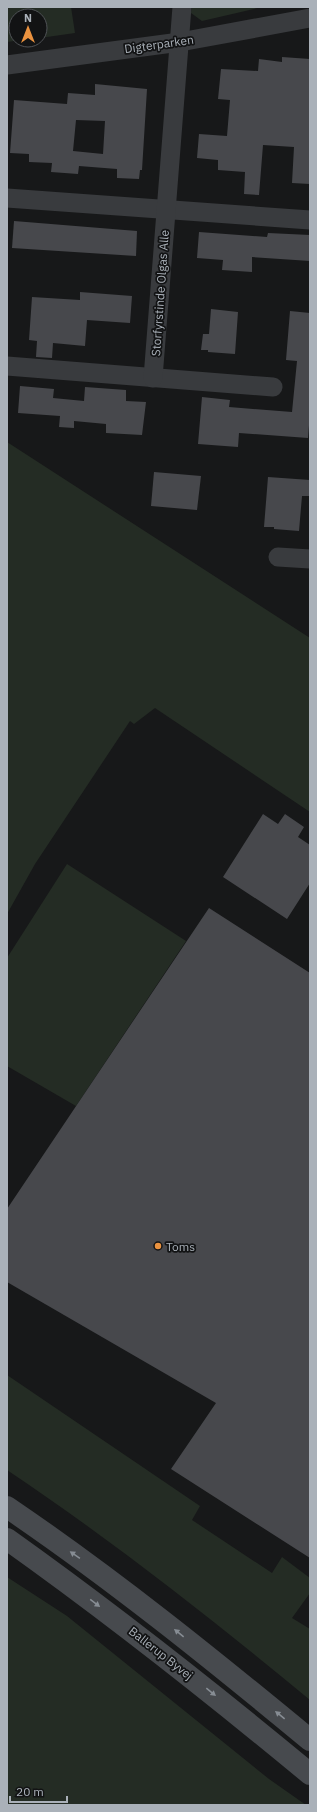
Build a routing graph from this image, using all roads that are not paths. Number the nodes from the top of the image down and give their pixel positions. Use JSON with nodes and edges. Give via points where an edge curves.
{"nodes":[{"id":1,"x":182,"y":7,"type":"edge"},
{"id":2,"x":310,"y":18,"type":"edge"},
{"id":3,"x":180,"y":42,"type":"junction"},
{"id":4,"x":7,"y":65,"type":"edge"},
{"id":5,"x":7,"y":198,"type":"edge"},
{"id":6,"x":166,"y":210,"type":"junction"},
{"id":7,"x":310,"y":220,"type":"edge"},
{"id":8,"x":7,"y":366,"type":"edge"},
{"id":9,"x":153,"y":378,"type":"junction"},
{"id":10,"x":273,"y":387,"type":"dead end"},
{"id":11,"x":278,"y":557,"type":"dead end"},
{"id":12,"x":310,"y":559,"type":"edge"},
{"id":13,"x":7,"y":1507,"type":"edge"},
{"id":14,"x":7,"y":1539,"type":"edge"},
{"id":15,"x":310,"y":1740,"type":"edge"},
{"id":16,"x":310,"y":1774,"type":"edge"}],
"edges":[{"from":1,"to":3,"type":"street","name":"Storfyrstinde Olgas Alle"},
{"from":2,"to":3,"type":"street","name":"Digterparken"},
{"from":3,"to":4,"type":"street","name":"Digterparken"},
{"from":3,"to":6,"type":"street","name":"Storfyrstinde Olgas Alle"},
{"from":5,"to":6,"type":"street"},
{"from":6,"to":7,"type":"street"},
{"from":6,"to":9,"type":"street","name":"Storfyrstinde Olgas Alle"},
{"from":8,"to":9,"type":"street"},
{"from":9,"to":10,"type":"street"},
{"from":11,"to":12,"type":"street"},
{"from":15,"to":13,"type":"main road","one_way":true,"via":[[162,1620],[86,1562]]},
{"from":14,"to":16,"type":"main road","name":"Ballerup Byvej","one_way":true,"via":[[170,1660]]}]}
